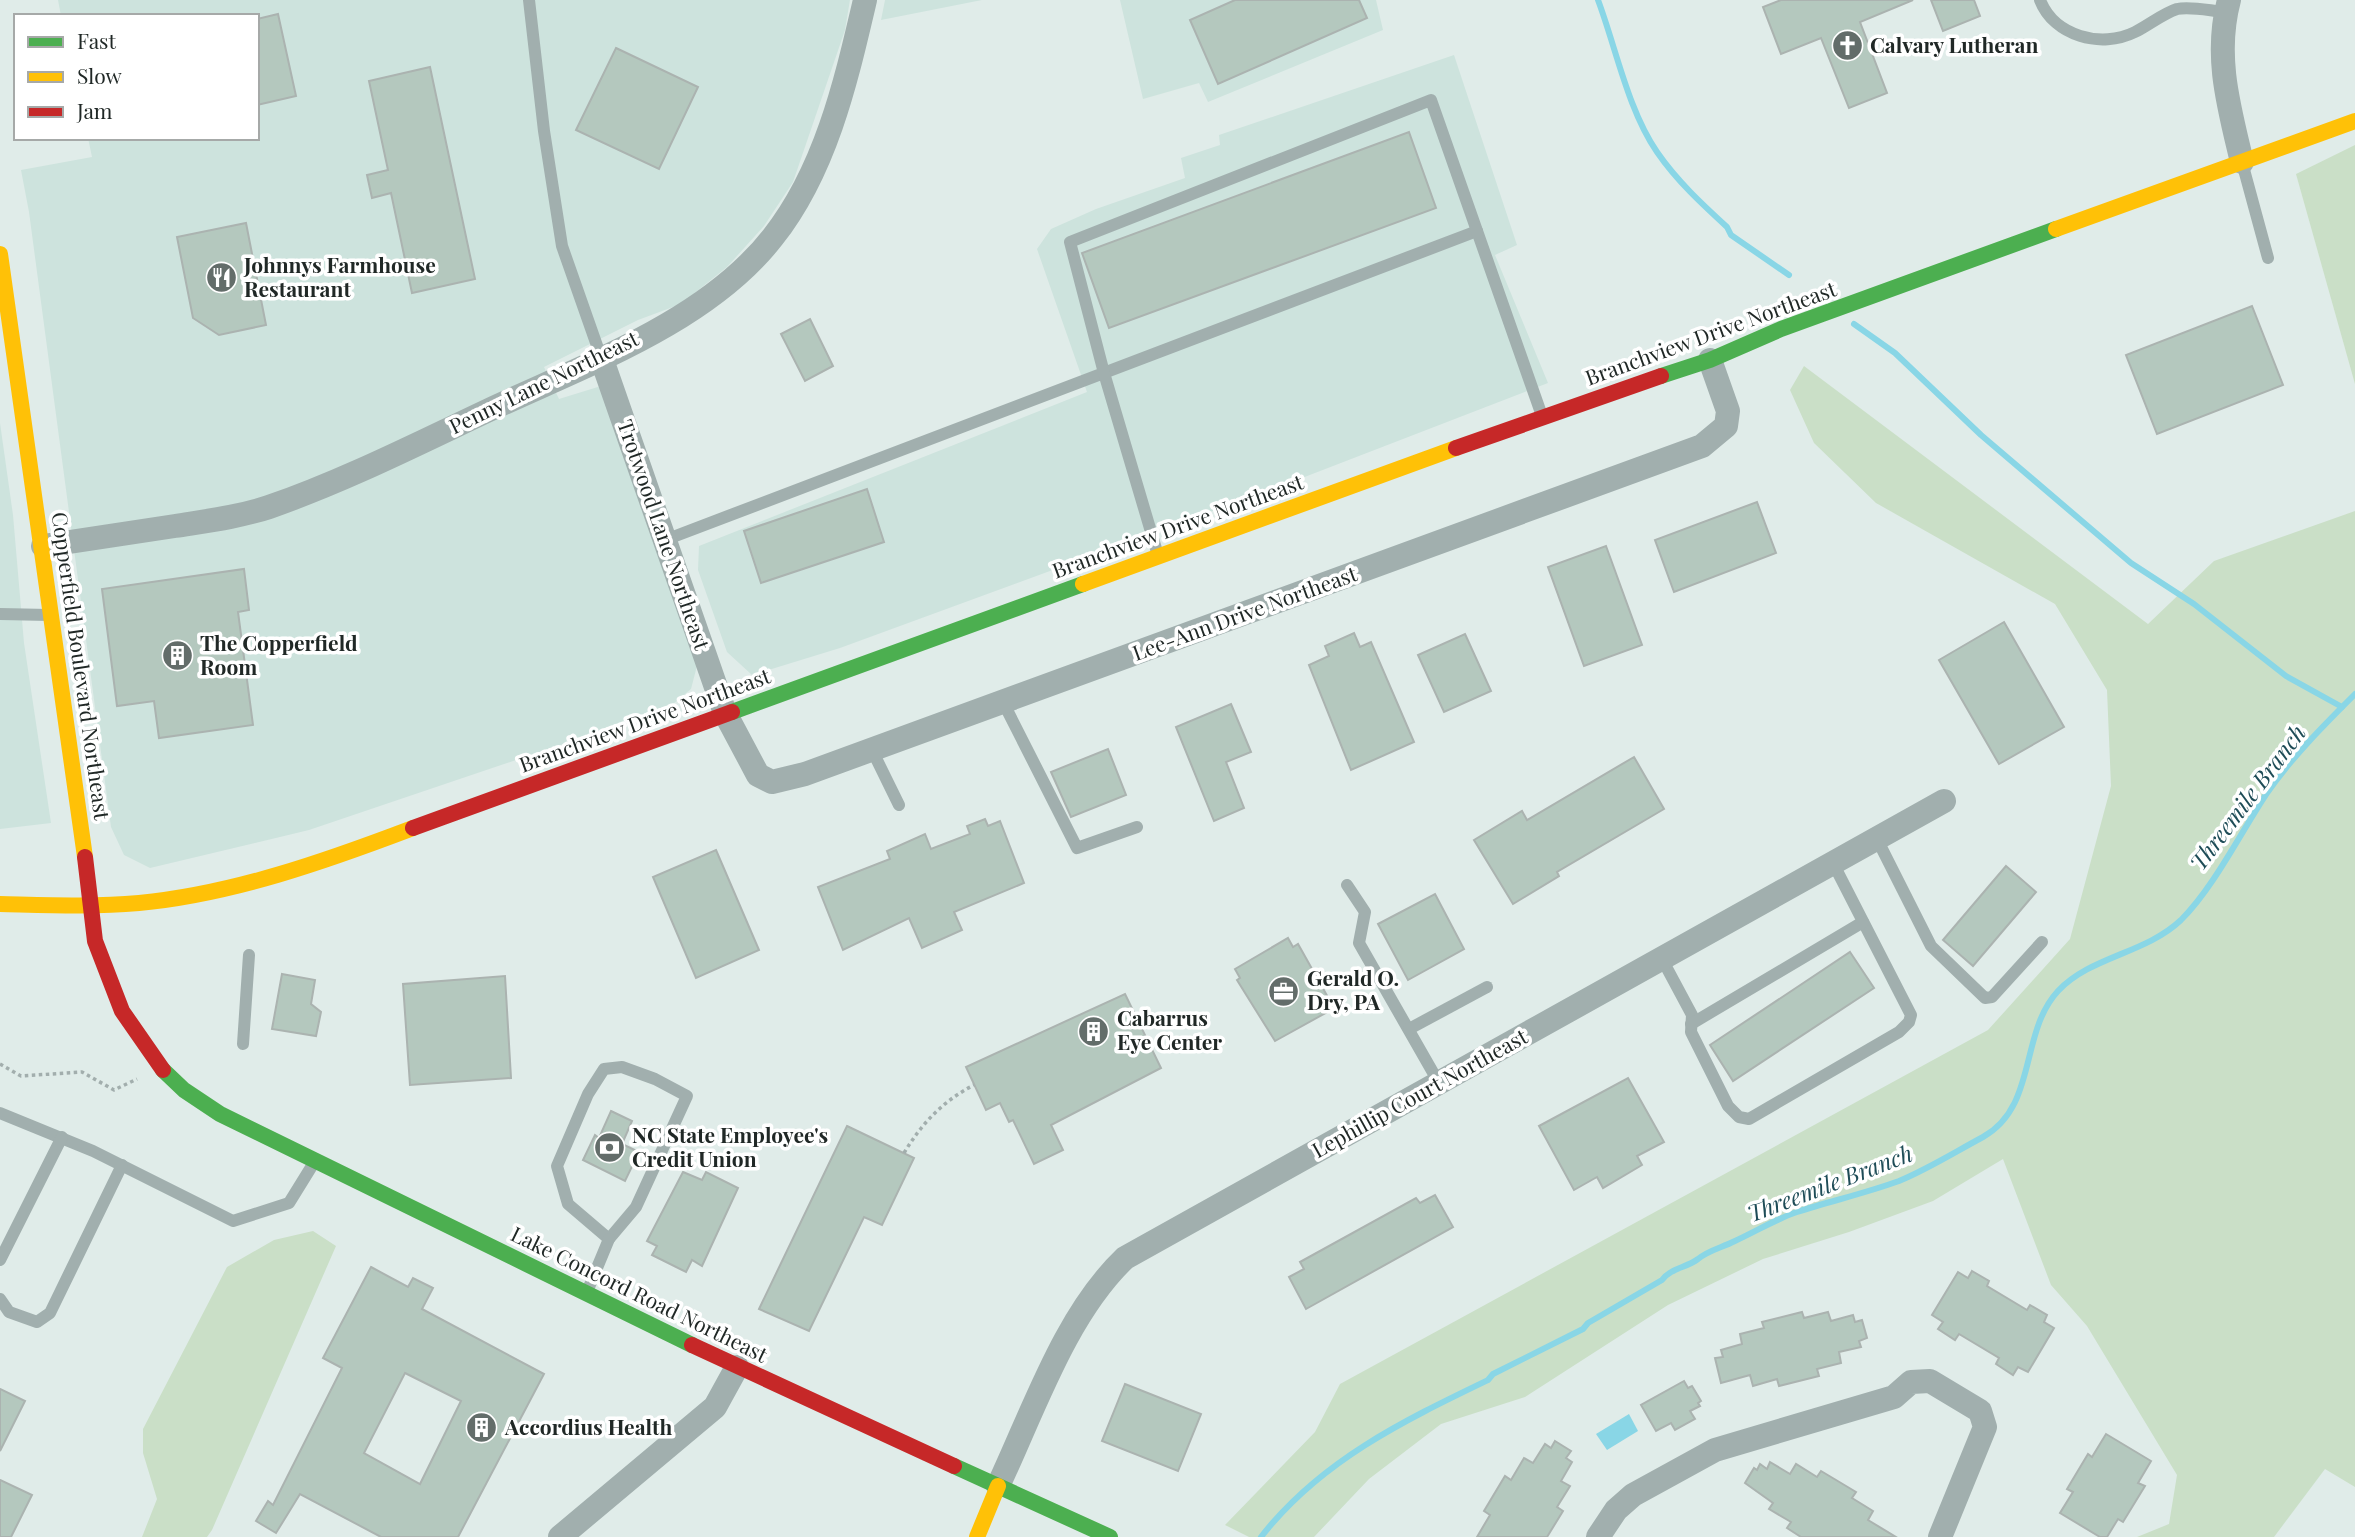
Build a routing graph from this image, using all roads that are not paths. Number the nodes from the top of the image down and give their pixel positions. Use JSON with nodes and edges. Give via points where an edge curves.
{"nodes":[{"id":1,"x":529,"y":0,"type":"edge"},
{"id":2,"x":865,"y":0,"type":"edge"},
{"id":3,"x":2039,"y":0,"type":"edge"},
{"id":4,"x":2227,"y":6,"type":"edge"},
{"id":5,"x":2355,"y":121,"type":"edge"},
{"id":6,"x":2242,"y":162,"type":"junction"},
{"id":7,"x":1477,"y":231,"type":"junction"},
{"id":8,"x":0,"y":254,"type":"edge"},
{"id":9,"x":2268,"y":258,"type":"dead end"},
{"id":10,"x":601,"y":357,"type":"junction"},
{"id":11,"x":1710,"y":360,"type":"junction"},
{"id":12,"x":1104,"y":373,"type":"junction"},
{"id":13,"x":1542,"y":417,"type":"junction"},
{"id":14,"x":665,"y":540,"type":"junction"},
{"id":15,"x":43,"y":546,"type":"junction"},
{"id":16,"x":1158,"y":556,"type":"junction"},
{"id":17,"x":0,"y":614,"type":"edge"},
{"id":18,"x":53,"y":616,"type":"junction"},
{"id":19,"x":1003,"y":702,"type":"junction"},
{"id":20,"x":725,"y":713,"type":"junction"},
{"id":21,"x":872,"y":750,"type":"junction"},
{"id":22,"x":1944,"y":802,"type":"dead end"},
{"id":23,"x":899,"y":805,"type":"dead end"},
{"id":24,"x":1137,"y":827,"type":"dead end"},
{"id":25,"x":1877,"y":839,"type":"junction"},
{"id":26,"x":1833,"y":863,"type":"junction"},
{"id":27,"x":1348,"y":885,"type":"dead end"},
{"id":28,"x":0,"y":904,"type":"edge"},
{"id":29,"x":89,"y":905,"type":"junction"},
{"id":30,"x":1863,"y":922,"type":"junction"},
{"id":31,"x":2042,"y":942,"type":"dead end"},
{"id":32,"x":249,"y":955,"type":"dead end"},
{"id":33,"x":1662,"y":959,"type":"junction"},
{"id":34,"x":1487,"y":987,"type":"dead end"},
{"id":35,"x":1691,"y":1024,"type":"junction"},
{"id":36,"x":1409,"y":1029,"type":"junction"},
{"id":37,"x":243,"y":1044,"type":"dead end"},
{"id":38,"x":161,"y":1068,"type":"joint"},
{"id":39,"x":1439,"y":1083,"type":"junction"},
{"id":40,"x":0,"y":1113,"type":"edge"},
{"id":41,"x":62,"y":1137,"type":"junction"},
{"id":42,"x":315,"y":1161,"type":"junction"},
{"id":43,"x":122,"y":1165,"type":"junction"},
{"id":44,"x":609,"y":1239,"type":"junction"},
{"id":45,"x":1,"y":1254,"type":"edge"},
{"id":46,"x":587,"y":1293,"type":"junction"},
{"id":47,"x":0,"y":1298,"type":"edge"},
{"id":48,"x":737,"y":1367,"type":"junction"},
{"id":49,"x":998,"y":1486,"type":"junction"},
{"id":50,"x":560,"y":1537,"type":"edge"},
{"id":51,"x":977,"y":1537,"type":"edge"},
{"id":52,"x":1110,"y":1537,"type":"edge"},
{"id":53,"x":1598,"y":1537,"type":"edge"},
{"id":54,"x":1940,"y":1537,"type":"edge"}],
"edges":[{"from":1,"to":10,"type":"lane","via":[[562,246]]},
{"from":2,"to":10,"type":"street","name":"Penny Lane Northeast","via":[[820,155],[800,198],[774,236],[743,273],[699,307]]},
{"from":3,"to":4,"type":"lane","via":[[2050,20],[2068,32],[2114,40],[2180,8]]},
{"from":4,"to":6,"type":"street","via":[[2222,68]]},
{"from":5,"to":6,"type":"main road","name":"Branchview Drive Northeast"},
{"from":6,"to":9,"type":"lane"},
{"from":6,"to":11,"type":"main road","name":"Branchview Drive Northeast"},
{"from":7,"to":12,"type":"lane"},
{"from":7,"to":12,"type":"lane","via":[[1431,100],[1070,242]]},
{"from":7,"to":13,"type":"lane"},
{"from":8,"to":15,"type":"main road","name":"Copperfield Boulevard Northeast"},
{"from":10,"to":14,"type":"street","name":"Trotwood Lane Northeast"},
{"from":10,"to":15,"type":"street","name":"Penny Lane Northeast","via":[[268,508]]},
{"from":11,"to":13,"type":"main road","name":"Branchview Drive Northeast"},
{"from":11,"to":19,"type":"street","name":"Lee-Ann Drive Northeast","via":[[1728,411],[1726,426],[1702,446]]},
{"from":12,"to":14,"type":"lane"},
{"from":12,"to":16,"type":"lane"},
{"from":13,"to":16,"type":"main road","name":"Branchview Drive Northeast"},
{"from":14,"to":20,"type":"street","name":"Trotwood Lane Northeast"},
{"from":15,"to":18,"type":"main road","name":"Copperfield Boulevard Northeast"},
{"from":16,"to":20,"type":"main road","name":"Branchview Drive Northeast"},
{"from":17,"to":18,"type":"lane"},
{"from":18,"to":29,"type":"main road","name":"Copperfield Boulevard Northeast"},
{"from":19,"to":21,"type":"street","name":"Lee-Ann Drive Northeast"},
{"from":19,"to":24,"type":"lane","via":[[1077,848]]},
{"from":20,"to":21,"type":"street","name":"Lee-Ann Drive Northeast","via":[[758,775],[772,782]]},
{"from":20,"to":29,"type":"main road","name":"Branchview Drive Northeast","via":[[338,856],[160,900]]},
{"from":21,"to":23,"type":"lane"},
{"from":22,"to":25,"type":"street","name":"Lephillip Court Northeast"},
{"from":25,"to":26,"type":"street","name":"Lephillip Court Northeast"},
{"from":25,"to":31,"type":"lane","via":[[1931,946],[1985,998],[1992,997]]},
{"from":26,"to":30,"type":"lane"},
{"from":26,"to":33,"type":"street","name":"Lephillip Court Northeast"},
{"from":27,"to":36,"type":"lane","via":[[1365,912],[1359,943]]},
{"from":28,"to":29,"type":"main road","name":"Branchview Drive Northeast"},
{"from":29,"to":38,"type":"main road","name":"Copperfield Boulevard Northeast","via":[[95,941],[122,1011]]},
{"from":30,"to":35,"type":"lane"},
{"from":30,"to":35,"type":"lane","via":[[1911,1015],[1899,1032],[1749,1119],[1739,1117],[1728,1105],[1690,1032]]},
{"from":32,"to":37,"type":"lane"},
{"from":33,"to":35,"type":"lane","via":[[1692,1015]]},
{"from":33,"to":39,"type":"street","name":"Lephillip Court Northeast"},
{"from":34,"to":36,"type":"lane"},
{"from":36,"to":39,"type":"lane"},
{"from":38,"to":42,"type":"main road","name":"Lake Concord Road Northeast","via":[[197,1101]]},
{"from":39,"to":49,"type":"street","name":"Lephillip Court Northeast","via":[[1125,1258],[1071,1330]]},
{"from":40,"to":41,"type":"lane"},
{"from":41,"to":43,"type":"lane"},
{"from":41,"to":45,"type":"lane"},
{"from":42,"to":43,"type":"lane","via":[[289,1203],[233,1222]]},
{"from":42,"to":46,"type":"main road","name":"Lake Concord Road Northeast"},
{"from":43,"to":47,"type":"lane","via":[[50,1313],[37,1322],[9,1312]]},
{"from":44,"to":44,"type":"lane","via":[[636,1207],[687,1096],[622,1067],[604,1069],[556,1166],[568,1204]]},
{"from":44,"to":46,"type":"lane"},
{"from":46,"to":48,"type":"main road","name":"Lake Concord Road Northeast"},
{"from":48,"to":49,"type":"main road","name":"Lake Concord Road Northeast"},
{"from":48,"to":50,"type":"street","via":[[715,1407]]},
{"from":49,"to":51,"type":"main road"},
{"from":49,"to":52,"type":"main road","name":"Lake Concord Road Northeast"},
{"from":53,"to":54,"type":"street","via":[[1633,1495],[1715,1450],[1894,1397],[1911,1382],[1930,1381],[1980,1411],[1985,1427]]}]}
